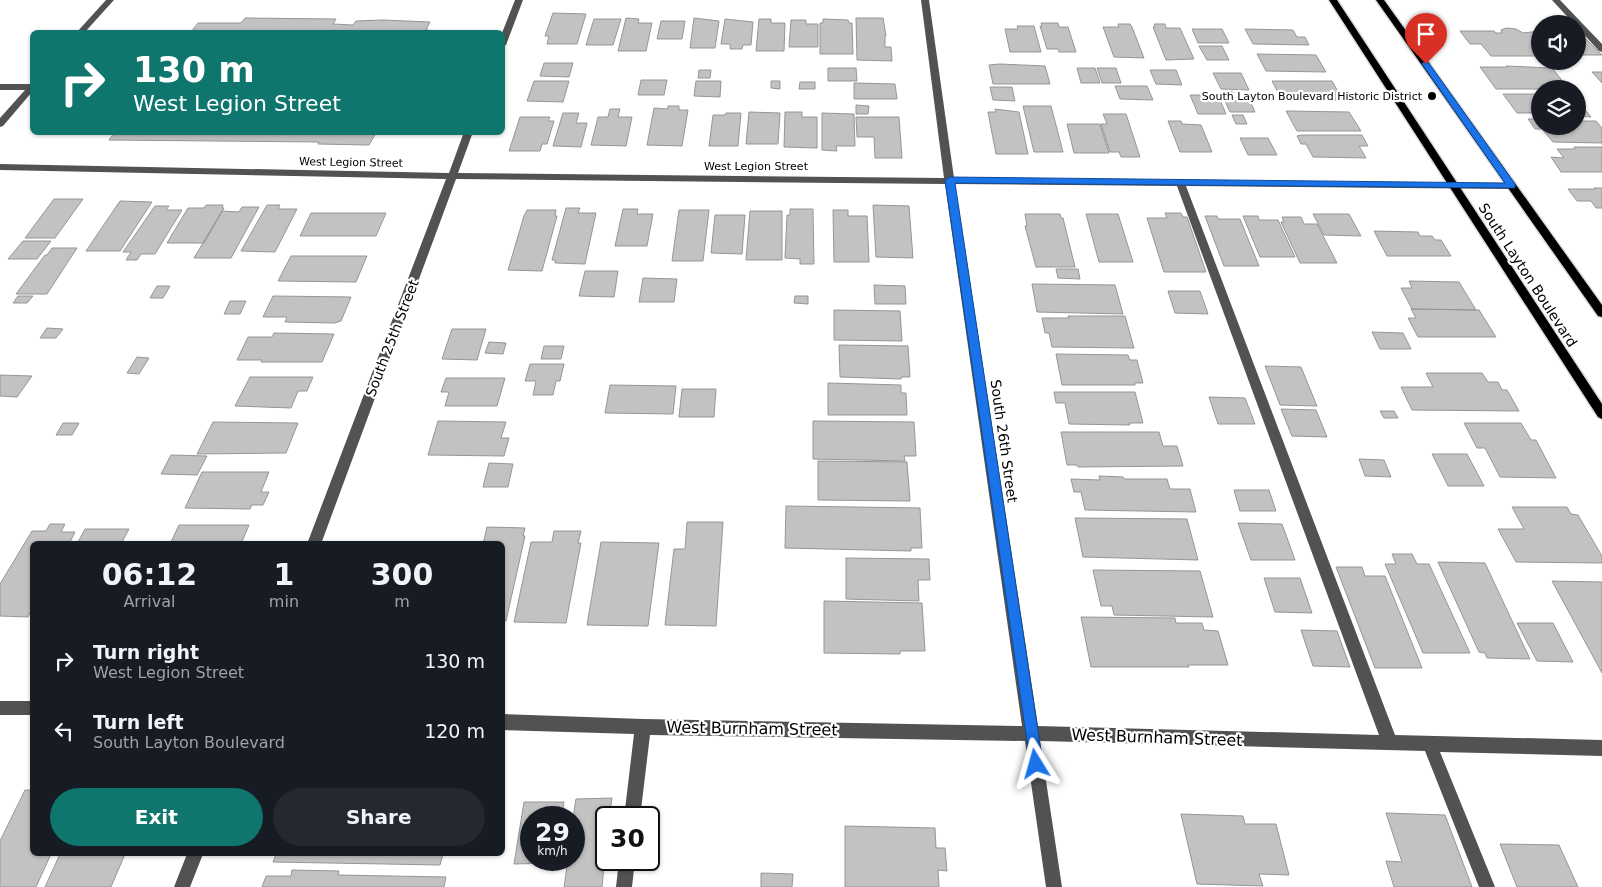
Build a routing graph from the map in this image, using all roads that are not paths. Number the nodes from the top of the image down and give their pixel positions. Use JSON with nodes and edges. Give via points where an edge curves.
{"nodes":[{"id":1,"x":110,"y":0,"type":"edge"},
{"id":2,"x":519,"y":0,"type":"edge"},
{"id":3,"x":925,"y":0,"type":"edge"},
{"id":4,"x":1333,"y":0,"type":"edge"},
{"id":5,"x":1380,"y":0,"type":"edge"},
{"id":6,"x":1556,"y":0,"type":"edge"},
{"id":7,"x":83,"y":30,"type":"edge"},
{"id":8,"x":505,"y":37,"type":"edge"},
{"id":9,"x":1602,"y":49,"type":"edge"},
{"id":10,"x":0,"y":86,"type":"edge"},
{"id":11,"x":30,"y":87,"type":"edge"},
{"id":12,"x":30,"y":89,"type":"edge"},
{"id":13,"x":0,"y":124,"type":"edge"},
{"id":14,"x":468,"y":135,"type":"edge"},
{"id":15,"x":0,"y":167,"type":"edge"},
{"id":16,"x":453,"y":176,"type":"junction"},
{"id":17,"x":950,"y":180,"type":"junction"},
{"id":18,"x":1180,"y":182,"type":"junction"},
{"id":19,"x":1455,"y":186,"type":"junction"},
{"id":20,"x":1512,"y":186,"type":"junction"},
{"id":21,"x":1602,"y":313,"type":"edge"},
{"id":22,"x":1602,"y":414,"type":"edge"},
{"id":23,"x":315,"y":541,"type":"edge"},
{"id":24,"x":0,"y":708,"type":"edge"},
{"id":25,"x":30,"y":708,"type":"edge"},
{"id":26,"x":505,"y":722,"type":"edge"},
{"id":27,"x":643,"y":727,"type":"junction"},
{"id":28,"x":1032,"y":734,"type":"junction"},
{"id":29,"x":1390,"y":743,"type":"junction"},
{"id":30,"x":1430,"y":745,"type":"junction"},
{"id":31,"x":1602,"y":748,"type":"edge"},
{"id":32,"x":633,"y":806,"type":"edge"},
{"id":33,"x":194,"y":856,"type":"edge"},
{"id":34,"x":626,"y":871,"type":"edge"},
{"id":35,"x":182,"y":887,"type":"edge"},
{"id":36,"x":624,"y":887,"type":"edge"},
{"id":37,"x":1054,"y":887,"type":"edge"},
{"id":38,"x":1487,"y":887,"type":"edge"}],
"edges":[{"from":1,"to":7,"type":"street"},
{"from":2,"to":8,"type":"street"},
{"from":3,"to":17,"type":"street","name":"South 26th Street"},
{"from":4,"to":19,"type":"main road","name":"South Layton Boulevard"},
{"from":5,"to":20,"type":"main road"},
{"from":6,"to":9,"type":"street"},
{"from":10,"to":11,"type":"street"},
{"from":12,"to":13,"type":"street"},
{"from":14,"to":16,"type":"street","name":"South 25th Street"},
{"from":15,"to":16,"type":"street","name":"West Legion Street"},
{"from":16,"to":17,"type":"street","name":"West Legion Street"},
{"from":16,"to":23,"type":"street","name":"South 25th Street"},
{"from":17,"to":18,"type":"street","name":"West Legion Street"},
{"from":17,"to":28,"type":"street","name":"South 26th Street"},
{"from":18,"to":19,"type":"street","name":"West Legion Street"},
{"from":18,"to":29,"type":"street"},
{"from":19,"to":20,"type":"street","name":"West Legion Street"},
{"from":19,"to":22,"type":"main road","name":"South Layton Boulevard"},
{"from":20,"to":21,"type":"main road"},
{"from":24,"to":25,"type":"street"},
{"from":26,"to":27,"type":"street","name":"West Burnham Street"},
{"from":27,"to":28,"type":"street","name":"West Burnham Street"},
{"from":27,"to":32,"type":"street"},
{"from":28,"to":29,"type":"street","name":"West Burnham Street"},
{"from":28,"to":37,"type":"street","name":"South 26th Street"},
{"from":29,"to":30,"type":"street","name":"West Burnham Street"},
{"from":30,"to":31,"type":"street","name":"West Burnham Street"},
{"from":30,"to":38,"type":"street"},
{"from":33,"to":35,"type":"street"},
{"from":34,"to":36,"type":"street"}]}
